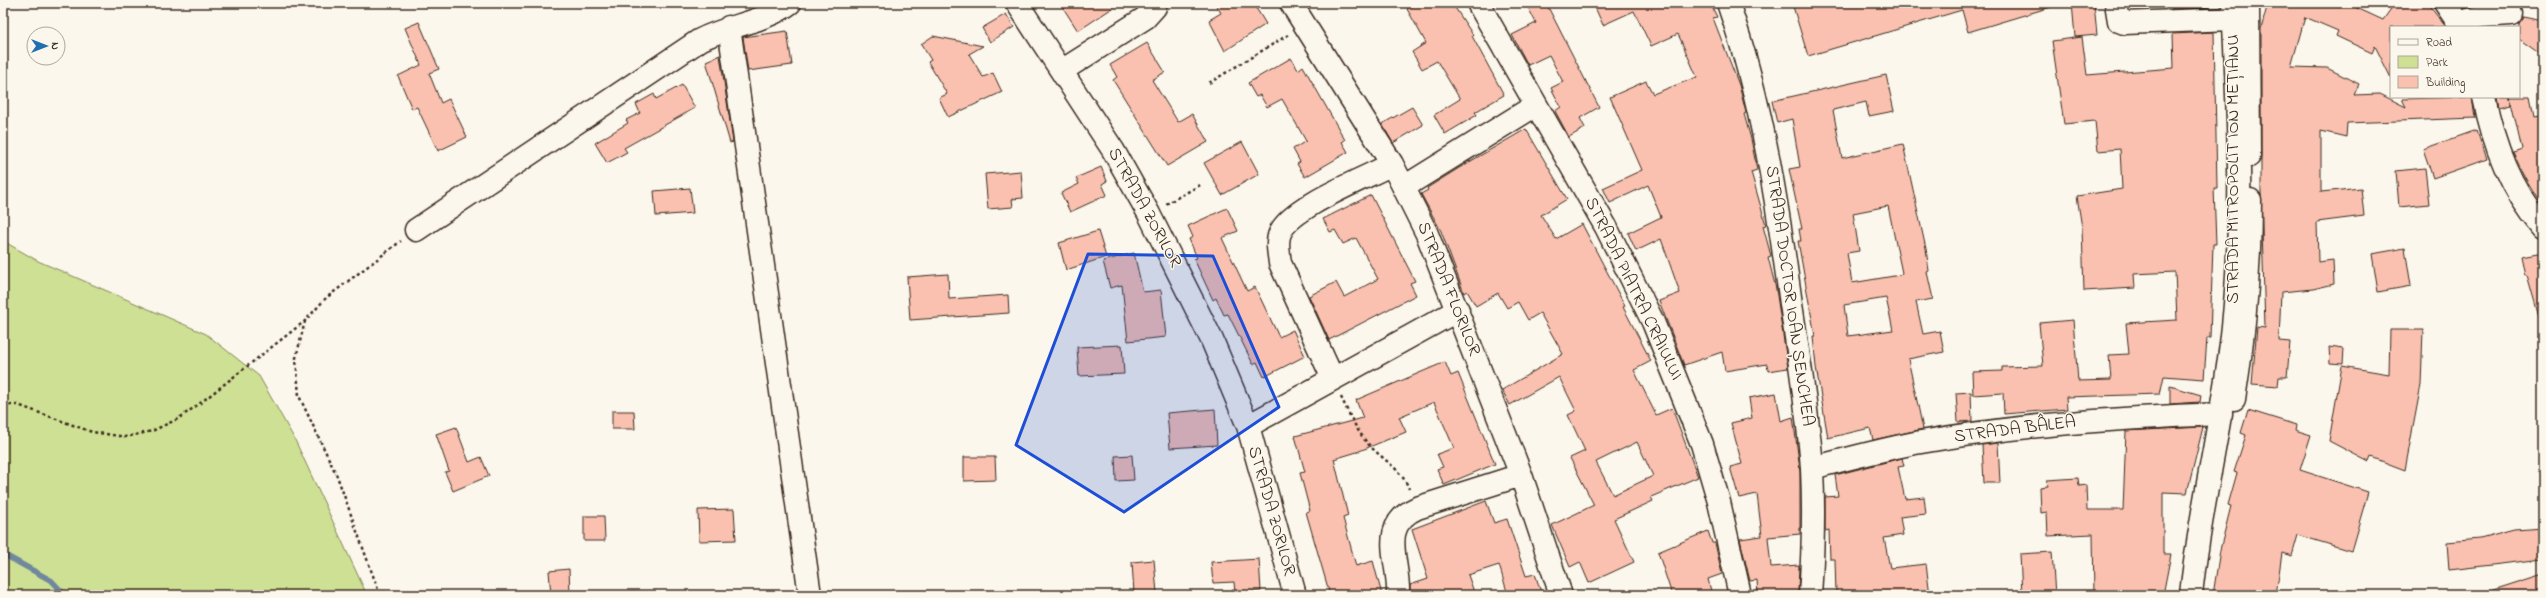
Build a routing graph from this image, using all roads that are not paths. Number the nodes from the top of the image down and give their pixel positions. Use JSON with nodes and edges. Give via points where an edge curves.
{"nodes":[{"id":1,"x":790,"y":3,"type":"edge"},
{"id":2,"x":1017,"y":3,"type":"edge"},
{"id":3,"x":1155,"y":3,"type":"edge"},
{"id":4,"x":1291,"y":3,"type":"edge"},
{"id":5,"x":1478,"y":3,"type":"edge"},
{"id":6,"x":1728,"y":3,"type":"edge"},
{"id":7,"x":2116,"y":3,"type":"edge"},
{"id":8,"x":2446,"y":3,"type":"edge"},
{"id":9,"x":2238,"y":8,"type":"edge"},
{"id":10,"x":2511,"y":14,"type":"dead end"},
{"id":11,"x":2460,"y":25,"type":"edge"},
{"id":12,"x":728,"y":27,"type":"junction"},
{"id":13,"x":1063,"y":70,"type":"junction"},
{"id":14,"x":2484,"y":98,"type":"edge"},
{"id":15,"x":1536,"y":105,"type":"junction"},
{"id":16,"x":1392,"y":164,"type":"junction"},
{"id":17,"x":1404,"y":187,"type":"junction"},
{"id":18,"x":2543,"y":228,"type":"edge"},
{"id":19,"x":416,"y":230,"type":"road end"},
{"id":20,"x":1458,"y":310,"type":"junction"},
{"id":21,"x":1333,"y":379,"type":"junction"},
{"id":22,"x":2222,"y":408,"type":"junction"},
{"id":23,"x":1248,"y":426,"type":"junction"},
{"id":24,"x":1812,"y":468,"type":"junction"},
{"id":25,"x":1521,"y":475,"type":"junction"},
{"id":26,"x":810,"y":595,"type":"edge"},
{"id":27,"x":1295,"y":595,"type":"edge"},
{"id":28,"x":1398,"y":595,"type":"edge"},
{"id":29,"x":1561,"y":595,"type":"edge"},
{"id":30,"x":1740,"y":595,"type":"edge"},
{"id":31,"x":1810,"y":595,"type":"edge"},
{"id":32,"x":2191,"y":595,"type":"edge"}],
"edges":[{"from":1,"to":12,"type":"street","via":[[771,15]]},
{"from":2,"to":13,"type":"street","name":"STRADA ZORILOR"},
{"from":3,"to":13,"type":"street","via":[[1155,7],[1145,18]]},
{"from":4,"to":16,"type":"street","name":"STRADA FLORILOR"},
{"from":5,"to":15,"type":"street","name":"STRADA PIATRA CRAIULUI"},
{"from":6,"to":24,"type":"street","name":"STRADA DOCTOR IOAN ȘENCHEA","via":[[1753,80],[1768,153]]},
{"from":7,"to":9,"type":"street","via":[[2119,22],[2124,23]]},
{"from":8,"to":11,"type":"street"},
{"from":9,"to":22,"type":"street","name":"STRADA MITROPOLIT ION MEȚIANU","via":[[2237,254],[2233,325]]},
{"from":10,"to":11,"type":"street","via":[[2482,16]]},
{"from":12,"to":19,"type":"street","via":[[673,57]]},
{"from":12,"to":26,"type":"street"},
{"from":13,"to":23,"type":"street","name":"STRADA ZORILOR","via":[[1149,214],[1212,340]]},
{"from":14,"to":18,"type":"street","via":[[2494,139],[2508,176]]},
{"from":15,"to":17,"type":"street"},
{"from":15,"to":30,"type":"street","name":"STRADA PIATRA CRAIULUI","via":[[1606,227],[1653,322],[1681,389],[1702,444],[1719,502]]},
{"from":16,"to":17,"type":"street","name":"STRADA FLORILOR"},
{"from":16,"to":21,"type":"street","via":[[1300,210],[1285,223],[1279,234],[1280,263]]},
{"from":17,"to":20,"type":"street","name":"STRADA FLORILOR"},
{"from":20,"to":21,"type":"street","name":"STRADA ZORILOR"},
{"from":20,"to":25,"type":"street","name":"STRADA FLORILOR"},
{"from":21,"to":23,"type":"street","name":"STRADA ZORILOR"},
{"from":22,"to":24,"type":"street","name":"STRADA BÂLEA","via":[[1975,434],[1914,444]]},
{"from":22,"to":32,"type":"street","name":"STRADA MITROPOLIT ION MEȚIANU","via":[[2199,532]]},
{"from":23,"to":27,"type":"street","name":"STRADA ZORILOR"},
{"from":24,"to":31,"type":"street","name":"STRADA DOCTOR IOAN ȘENCHEA"},
{"from":25,"to":28,"type":"street","via":[[1405,513],[1398,520],[1394,531]]},
{"from":25,"to":29,"type":"street","name":"STRADA FLORILOR"}]}
